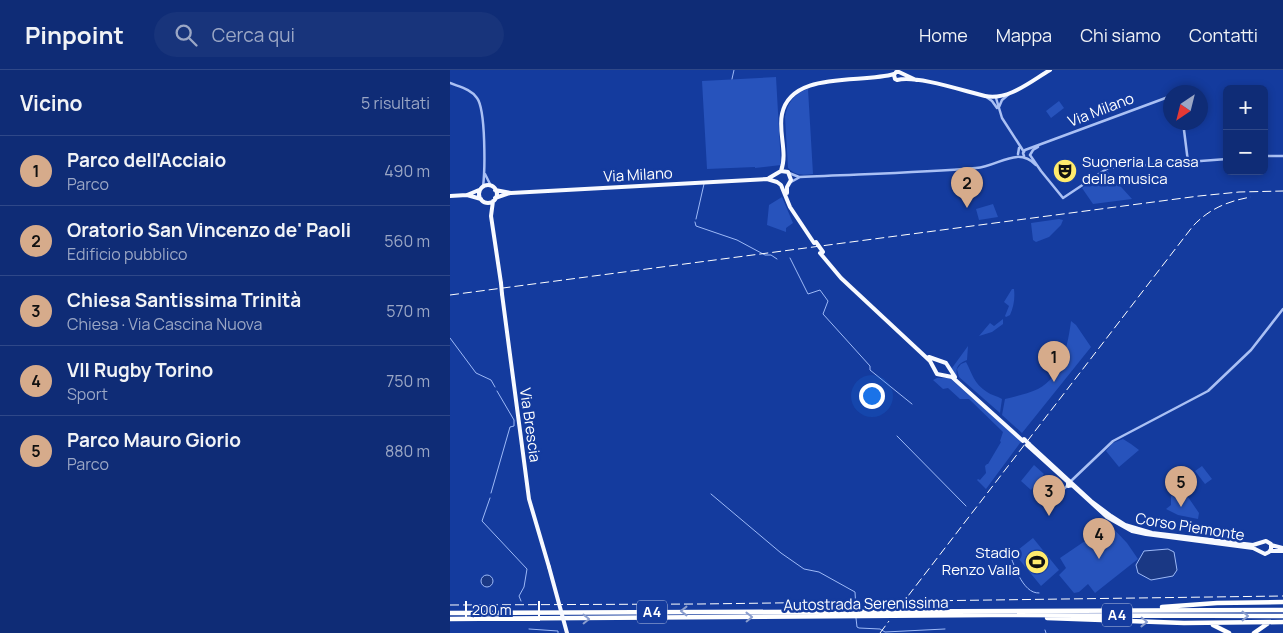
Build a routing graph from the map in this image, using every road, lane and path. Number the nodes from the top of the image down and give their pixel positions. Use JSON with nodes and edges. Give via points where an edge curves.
{"nodes":[{"id":1,"x":1050,"y":70,"type":"edge"},
{"id":2,"x":902,"y":74,"type":"junction"},
{"id":3,"x":894,"y":76,"type":"junction"},
{"id":4,"x":900,"y":79,"type":"junction"},
{"id":5,"x":916,"y":80,"type":"junction"},
{"id":6,"x":450,"y":83,"type":"edge"},
{"id":7,"x":1013,"y":91,"type":"junction"},
{"id":8,"x":985,"y":96,"type":"junction"},
{"id":9,"x":996,"y":98,"type":"junction"},
{"id":10,"x":1163,"y":99,"type":"edge"},
{"id":11,"x":998,"y":109,"type":"junction"},
{"id":12,"x":1184,"y":130,"type":"edge"},
{"id":13,"x":1018,"y":144,"type":"junction"},
{"id":14,"x":1040,"y":146,"type":"junction"},
{"id":15,"x":1025,"y":153,"type":"junction"},
{"id":16,"x":1018,"y":154,"type":"junction"},
{"id":17,"x":1030,"y":154,"type":"junction"},
{"id":18,"x":1268,"y":156,"type":"edge"},
{"id":19,"x":1283,"y":156,"type":"edge"},
{"id":20,"x":1010,"y":158,"type":"junction"},
{"id":21,"x":1223,"y":159,"type":"edge"},
{"id":22,"x":783,"y":161,"type":"junction"},
{"id":23,"x":1188,"y":162,"type":"junction"},
{"id":24,"x":1036,"y":165,"type":"junction"},
{"id":25,"x":781,"y":171,"type":"junction"},
{"id":26,"x":485,"y":172,"type":"junction"},
{"id":27,"x":789,"y":173,"type":"junction"},
{"id":28,"x":777,"y":175,"type":"junction"},
{"id":29,"x":800,"y":177,"type":"junction"},
{"id":30,"x":767,"y":179,"type":"junction"},
{"id":31,"x":790,"y":182,"type":"junction"},
{"id":32,"x":779,"y":183,"type":"junction"},
{"id":33,"x":491,"y":186,"type":"junction"},
{"id":34,"x":481,"y":189,"type":"junction"},
{"id":35,"x":495,"y":190,"type":"junction"},
{"id":36,"x":511,"y":193,"type":"junction"},
{"id":37,"x":467,"y":195,"type":"junction"},
{"id":38,"x":450,"y":196,"type":"edge"},
{"id":39,"x":494,"y":200,"type":"junction"},
{"id":40,"x":483,"y":201,"type":"junction"},
{"id":41,"x":491,"y":216,"type":"junction"},
{"id":42,"x":802,"y":223,"type":"junction"},
{"id":43,"x":822,"y":253,"type":"junction"},
{"id":44,"x":1283,"y":309,"type":"edge"},
{"id":45,"x":939,"y":362,"type":"junction"},
{"id":46,"x":934,"y":369,"type":"junction"},
{"id":47,"x":949,"y":369,"type":"junction"},
{"id":48,"x":945,"y":375,"type":"junction"},
{"id":49,"x":1023,"y":440,"type":"junction"},
{"id":50,"x":1070,"y":483,"type":"junction"},
{"id":51,"x":1050,"y":502,"type":"dead end"},
{"id":52,"x":1261,"y":542,"type":"junction"},
{"id":53,"x":1271,"y":545,"type":"junction"},
{"id":54,"x":1283,"y":550,"type":"edge"},
{"id":55,"x":1260,"y":551,"type":"junction"},
{"id":56,"x":1270,"y":551,"type":"junction"},
{"id":57,"x":1283,"y":602,"type":"edge"},
{"id":58,"x":1137,"y":610,"type":"junction"},
{"id":59,"x":1283,"y":610,"type":"edge"},
{"id":60,"x":450,"y":613,"type":"edge"},
{"id":61,"x":990,"y":615,"type":"junction"},
{"id":62,"x":1283,"y":616,"type":"edge"},
{"id":63,"x":450,"y":619,"type":"edge"},
{"id":64,"x":1280,"y":622,"type":"edge"},
{"id":65,"x":1184,"y":623,"type":"junction"},
{"id":66,"x":567,"y":633,"type":"edge"},
{"id":67,"x":1230,"y":633,"type":"edge"},
{"id":68,"x":1254,"y":633,"type":"edge"}],
"edges":[{"from":1,"to":7,"type":"main road"},
{"from":2,"to":3,"type":"main road","via":[[898,72]]},
{"from":2,"to":4,"type":"main road"},
{"from":2,"to":5,"type":"main road"},
{"from":3,"to":4,"type":"main road"},
{"from":3,"to":22,"type":"main road","via":[[820,82],[800,89],[790,97],[781,118]]},
{"from":4,"to":5,"type":"main road"},
{"from":5,"to":8,"type":"main road"},
{"from":6,"to":26,"type":"street","via":[[471,92],[480,103]]},
{"from":7,"to":9,"type":"main road"},
{"from":7,"to":11,"type":"street","via":[[1002,100]]},
{"from":8,"to":9,"type":"main road"},
{"from":8,"to":11,"type":"street"},
{"from":9,"to":11,"type":"street"},
{"from":10,"to":14,"type":"street","name":"Via Milano"},
{"from":11,"to":13,"type":"street"},
{"from":12,"to":23,"type":"street"},
{"from":13,"to":15,"type":"street"},
{"from":13,"to":16,"type":"street"},
{"from":14,"to":15,"type":"street","name":"Via Milano"},
{"from":14,"to":17,"type":"street","name":"Via Milano"},
{"from":15,"to":16,"type":"street","name":"Via Milano"},
{"from":15,"to":17,"type":"street"},
{"from":15,"to":17,"type":"street","name":"Via Milano"},
{"from":15,"to":20,"type":"street","name":"Via Milano"},
{"from":15,"to":24,"type":"street"},
{"from":16,"to":20,"type":"street","name":"Via Milano"},
{"from":17,"to":24,"type":"street"},
{"from":18,"to":19,"type":"street"},
{"from":20,"to":29,"type":"street","name":"Via Milano","via":[[977,168]]},
{"from":21,"to":23,"type":"street"},
{"from":22,"to":25,"type":"main road"},
{"from":22,"to":27,"type":"main road"},
{"from":23,"to":24,"type":"street","via":[[1108,168],[1063,198]]},
{"from":25,"to":27,"type":"main road","name":"Via Milano"},
{"from":25,"to":28,"type":"main road","name":"Via Milano"},
{"from":26,"to":33,"type":"street"},
{"from":26,"to":34,"type":"street"},
{"from":27,"to":29,"type":"street","name":"Via Milano"},
{"from":27,"to":31,"type":"main road"},
{"from":28,"to":30,"type":"main road","name":"Via Milano"},
{"from":28,"to":32,"type":"main road"},
{"from":29,"to":31,"type":"street","name":"Via Milano"},
{"from":30,"to":32,"type":"main road","name":"Via Milano"},
{"from":30,"to":36,"type":"main road","name":"Via Milano"},
{"from":31,"to":32,"type":"main road","name":"Via Milano","via":[[787,185]]},
{"from":31,"to":42,"type":"main road","via":[[786,190],[788,197]]},
{"from":32,"to":42,"type":"main road"},
{"from":33,"to":34,"type":"main road"},
{"from":33,"to":35,"type":"main road"},
{"from":34,"to":37,"type":"main road"},
{"from":34,"to":40,"type":"main road","via":[[479,195]]},
{"from":35,"to":36,"type":"main road","name":"Via Milano"},
{"from":35,"to":39,"type":"main road"},
{"from":36,"to":39,"type":"main road","name":"Via Milano"},
{"from":37,"to":38,"type":"main road"},
{"from":37,"to":40,"type":"main road"},
{"from":39,"to":40,"type":"main road"},
{"from":39,"to":41,"type":"main road"},
{"from":40,"to":41,"type":"main road"},
{"from":41,"to":66,"type":"main road","name":"Via Brescia","bridge":true,"via":[[529,499]]},
{"from":42,"to":43,"type":"main road","bridge":true},
{"from":43,"to":45,"type":"main road","via":[[848,282],[930,358]]},
{"from":43,"to":46,"type":"main road","via":[[841,278],[930,361]]},
{"from":44,"to":50,"type":"street","via":[[1251,350],[1205,393],[1110,443]]},
{"from":45,"to":46,"type":"main road"},
{"from":45,"to":47,"type":"main road","via":[[946,363]]},
{"from":46,"to":48,"type":"main road","via":[[938,375]]},
{"from":47,"to":48,"type":"main road"},
{"from":47,"to":49,"type":"main road"},
{"from":48,"to":49,"type":"main road","via":[[952,377]]},
{"from":49,"to":50,"type":"main road","bridge":true},
{"from":50,"to":51,"type":"street"},
{"from":50,"to":52,"type":"main road","name":"Corso Piemonte","via":[[1110,516],[1135,529],[1253,545]]},
{"from":50,"to":55,"type":"main road","name":"Corso Piemonte","via":[[1108,517],[1132,531]]},
{"from":52,"to":53,"type":"main road","via":[[1268,541]]},
{"from":52,"to":55,"type":"main road"},
{"from":53,"to":54,"type":"main road"},
{"from":53,"to":56,"type":"main road"},
{"from":54,"to":56,"type":"main road"},
{"from":55,"to":56,"type":"main road","via":[[1265,554]]},
{"from":57,"to":58,"type":"highway","via":[[1217,603]]},
{"from":58,"to":59,"type":"highway","name":"Autostrada Serenissima","number":"A4"},
{"from":58,"to":60,"type":"highway","name":"Autostrada Serenissima","number":"A4","one_way":true},
{"from":61,"to":62,"type":"highway","name":"Autostrada Serenissima","number":"A4","one_way":true},
{"from":63,"to":61,"type":"highway","name":"Autostrada Serenissima","number":"A4","one_way":true},
{"from":61,"to":65,"type":"highway","one_way":true},
{"from":64,"to":65,"type":"highway"},
{"from":64,"to":68,"type":"highway","via":[[1265,624]]},
{"from":65,"to":67,"type":"highway","via":[[1214,625]]}]}
